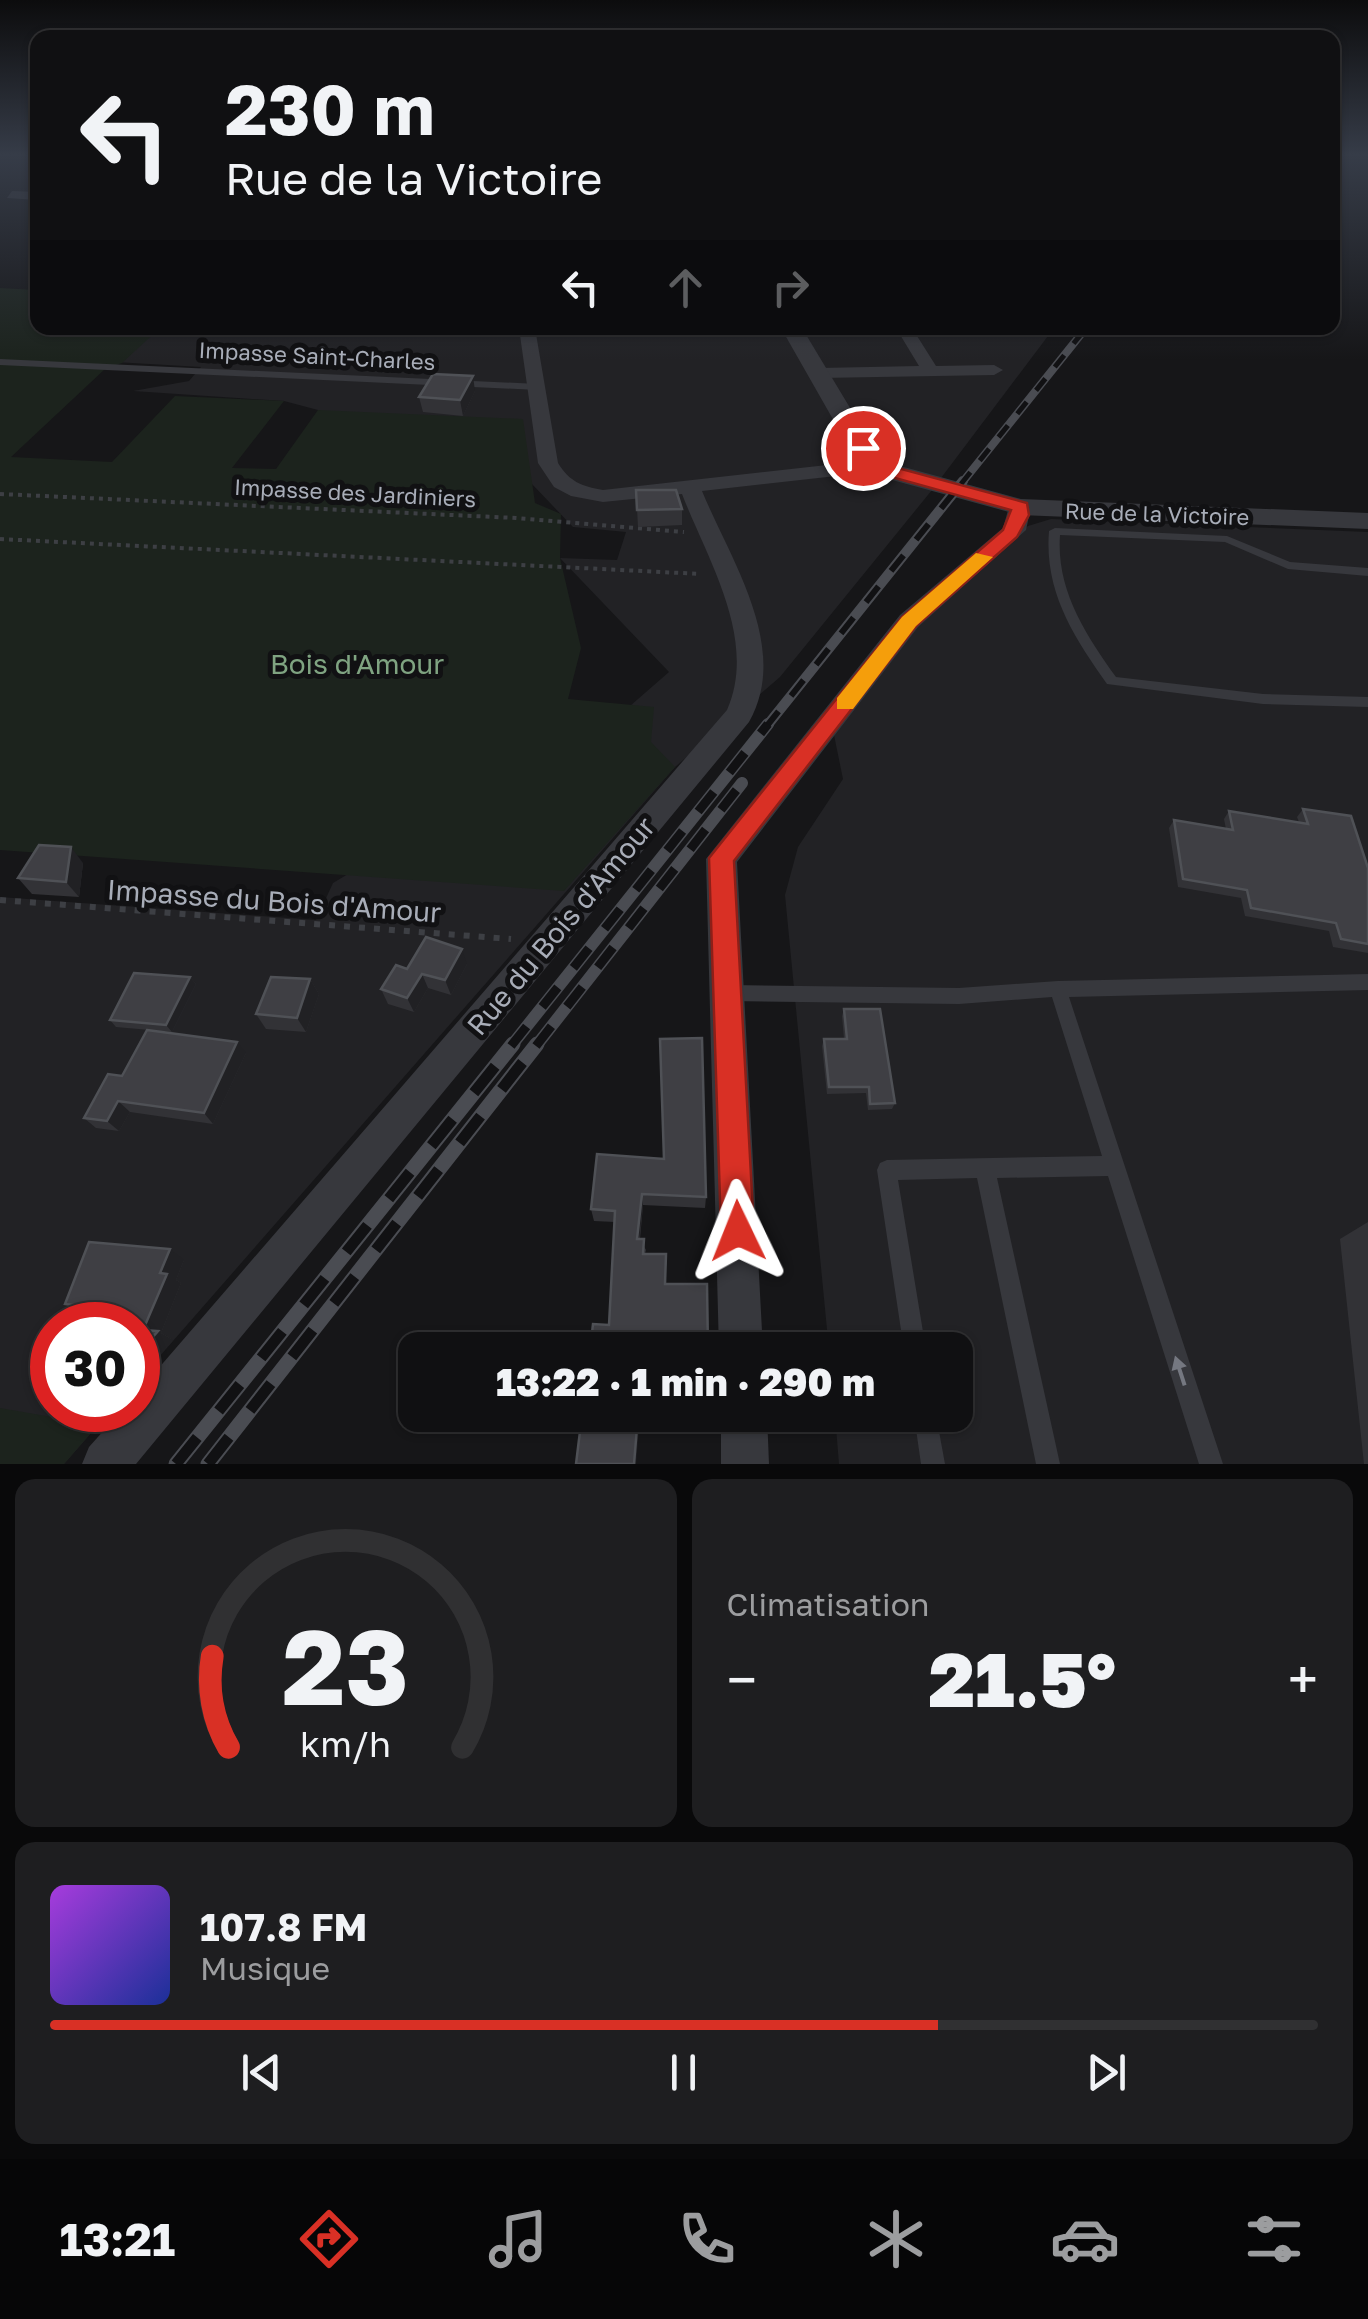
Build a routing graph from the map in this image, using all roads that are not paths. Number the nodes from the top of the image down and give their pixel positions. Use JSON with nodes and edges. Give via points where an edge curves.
{"nodes":[{"id":1,"x":527,"y":335,"type":"edge"},
{"id":2,"x":796,"y":335,"type":"edge"},
{"id":3,"x":908,"y":335,"type":"edge"},
{"id":4,"x":0,"y":362,"type":"edge"},
{"id":5,"x":451,"y":370,"type":"edge"},
{"id":6,"x":994,"y":370,"type":"dead end"},
{"id":7,"x":931,"y":371,"type":"junction"},
{"id":8,"x":820,"y":373,"type":"junction"},
{"id":9,"x":452,"y":383,"type":"junction"},
{"id":10,"x":538,"y":388,"type":"junction"},
{"id":11,"x":872,"y":466,"type":"junction"},
{"id":12,"x":689,"y":486,"type":"junction"},
{"id":13,"x":1020,"y":507,"type":"junction"},
{"id":14,"x":1368,"y":522,"type":"edge"},
{"id":15,"x":1368,"y":572,"type":"edge"},
{"id":16,"x":1368,"y":702,"type":"edge"},
{"id":17,"x":1368,"y":982,"type":"edge"},
{"id":18,"x":1058,"y":989,"type":"junction"},
{"id":19,"x":730,"y":994,"type":"junction"},
{"id":20,"x":1113,"y":1166,"type":"junction"},
{"id":21,"x":985,"y":1168,"type":"junction"},
{"id":22,"x":741,"y":1332,"type":"edge"},
{"id":23,"x":912,"y":1332,"type":"edge"},
{"id":24,"x":744,"y":1432,"type":"edge"},
{"id":25,"x":927,"y":1432,"type":"edge"},
{"id":26,"x":106,"y":1464,"type":"edge"},
{"id":27,"x":745,"y":1464,"type":"edge"},
{"id":28,"x":932,"y":1464,"type":"edge"},
{"id":29,"x":1048,"y":1464,"type":"edge"},
{"id":30,"x":1211,"y":1464,"type":"edge"}],
"edges":[{"from":1,"to":10,"type":"street"},
{"from":2,"to":8,"type":"street"},
{"from":3,"to":7,"type":"street"},
{"from":4,"to":9,"type":"lane","name":"Impasse Saint-Charles"},
{"from":5,"to":9,"type":"lane","name":"Impasse Saint-Charles"},
{"from":6,"to":7,"type":"street"},
{"from":7,"to":8,"type":"street"},
{"from":8,"to":11,"type":"street"},
{"from":9,"to":10,"type":"lane","name":"Impasse Saint-Charles"},
{"from":10,"to":12,"type":"street","via":[[548,462],[561,483],[603,496]]},
{"from":11,"to":12,"type":"street"},
{"from":11,"to":13,"type":"street","name":"Rue de la Victoire"},
{"from":12,"to":26,"type":"street","name":"Rue du Bois d'Amour","via":[[752,648],[746,702]]},
{"from":13,"to":14,"type":"street","name":"Rue de la Victoire"},
{"from":13,"to":19,"type":"street","via":[[1011,533],[909,621],[722,858]]},
{"from":15,"to":16,"type":"lane","via":[[1288,564],[1227,539],[1055,530],[1051,551],[1084,643],[1112,680],[1263,699]]},
{"from":17,"to":18,"type":"lane"},
{"from":18,"to":19,"type":"lane","via":[[960,996]]},
{"from":18,"to":20,"type":"lane"},
{"from":19,"to":22,"type":"street"},
{"from":20,"to":21,"type":"lane"},
{"from":30,"to":20,"type":"lane","one_way":true},
{"from":21,"to":23,"type":"lane","via":[[887,1170]]},
{"from":21,"to":29,"type":"lane"},
{"from":24,"to":27,"type":"street"},
{"from":25,"to":28,"type":"lane"}]}
